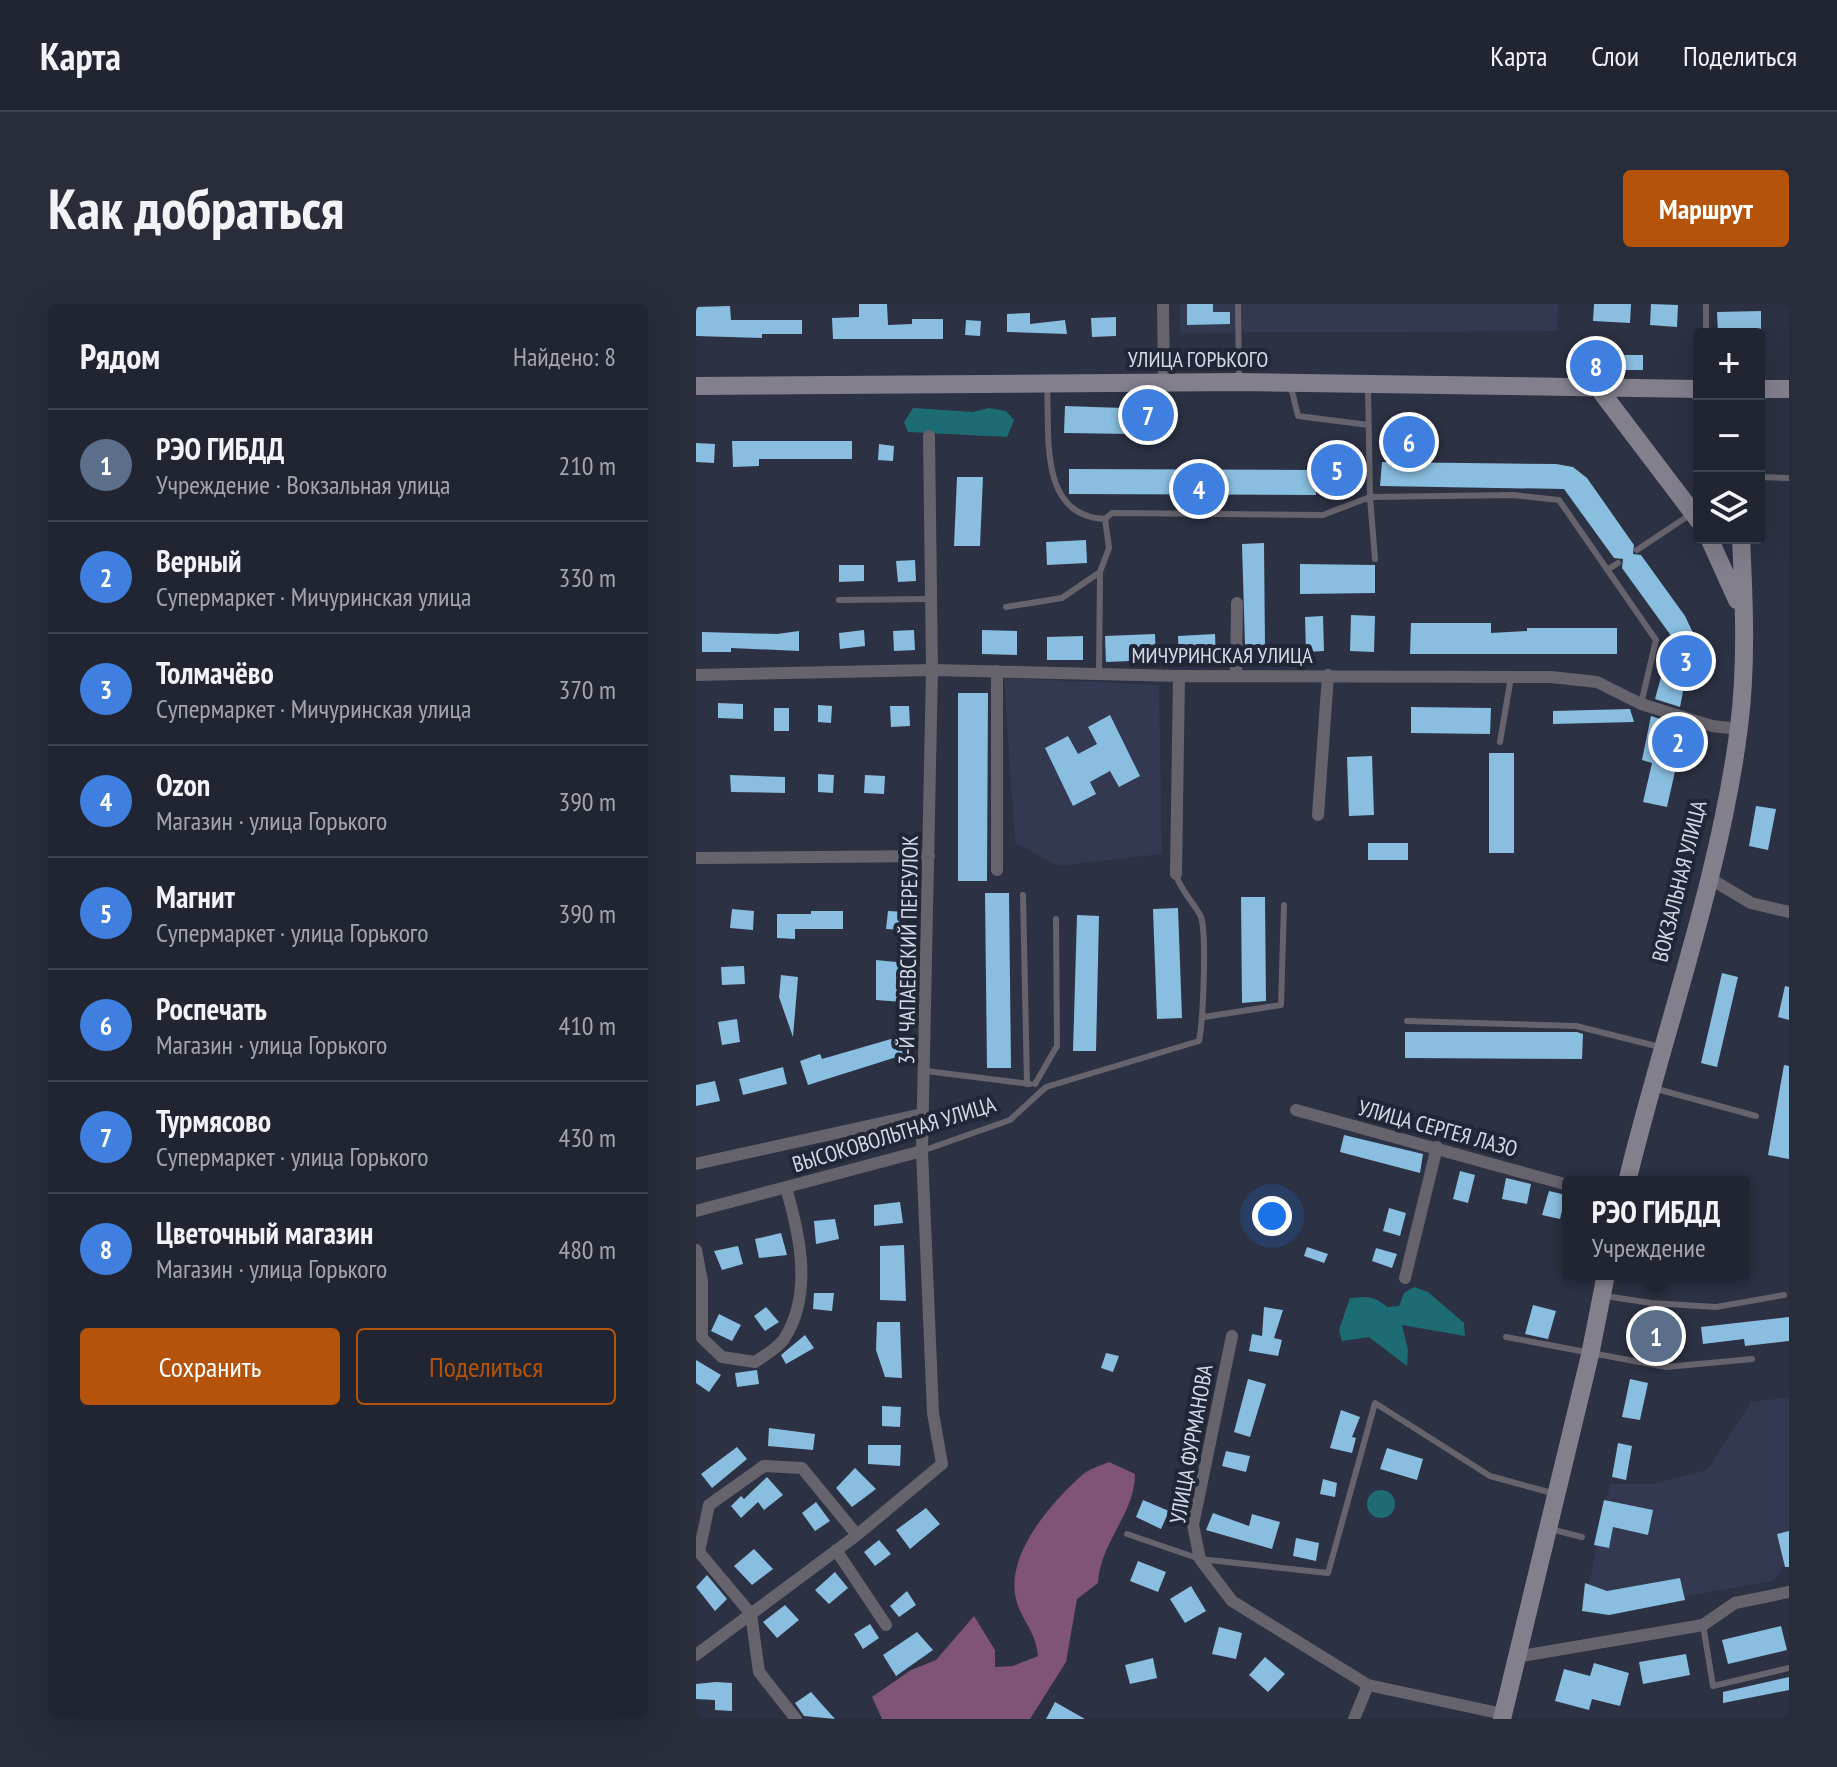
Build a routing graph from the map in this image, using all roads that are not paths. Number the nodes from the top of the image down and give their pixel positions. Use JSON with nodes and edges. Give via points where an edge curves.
{"nodes":[{"id":1,"x":1163,"y":304,"type":"edge"},
{"id":2,"x":1238,"y":304,"type":"edge"},
{"id":3,"x":1706,"y":304,"type":"edge"},
{"id":4,"x":1706,"y":328,"type":"edge"},
{"id":5,"x":1164,"y":382,"type":"junction"},
{"id":6,"x":1239,"y":382,"type":"junction"},
{"id":7,"x":1047,"y":383,"type":"junction"},
{"id":8,"x":1290,"y":384,"type":"junction"},
{"id":9,"x":696,"y":386,"type":"edge"},
{"id":10,"x":1368,"y":386,"type":"junction"},
{"id":11,"x":1599,"y":389,"type":"junction"},
{"id":12,"x":1693,"y":389,"type":"edge"},
{"id":13,"x":1765,"y":389,"type":"edge"},
{"id":14,"x":1789,"y":389,"type":"edge"},
{"id":15,"x":1369,"y":425,"type":"junction"},
{"id":16,"x":929,"y":436,"type":"dead end"},
{"id":17,"x":1765,"y":477,"type":"edge"},
{"id":18,"x":1789,"y":478,"type":"edge"},
{"id":19,"x":1370,"y":497,"type":"junction"},
{"id":20,"x":1693,"y":512,"type":"edge"},
{"id":21,"x":1105,"y":519,"type":"junction"},
{"id":22,"x":1693,"y":519,"type":"edge"},
{"id":23,"x":1712,"y":544,"type":"edge"},
{"id":24,"x":1741,"y":544,"type":"edge"},
{"id":25,"x":1637,"y":550,"type":"dead end"},
{"id":26,"x":1375,"y":559,"type":"dead end"},
{"id":27,"x":1618,"y":563,"type":"dead end"},
{"id":28,"x":1607,"y":570,"type":"junction"},
{"id":29,"x":1100,"y":572,"type":"junction"},
{"id":30,"x":930,"y":599,"type":"junction"},
{"id":31,"x":839,"y":600,"type":"dead end"},
{"id":32,"x":1237,"y":603,"type":"dead end"},
{"id":33,"x":1006,"y":607,"type":"dead end"},
{"id":34,"x":1745,"y":626,"type":"junction"},
{"id":35,"x":932,"y":670,"type":"junction"},
{"id":36,"x":997,"y":671,"type":"junction"},
{"id":37,"x":1099,"y":673,"type":"junction"},
{"id":38,"x":1236,"y":674,"type":"junction"},
{"id":39,"x":696,"y":675,"type":"edge"},
{"id":40,"x":1328,"y":675,"type":"junction"},
{"id":41,"x":1179,"y":676,"type":"junction"},
{"id":42,"x":1511,"y":677,"type":"junction"},
{"id":43,"x":1641,"y":704,"type":"junction"},
{"id":44,"x":1739,"y":729,"type":"junction"},
{"id":45,"x":1500,"y":742,"type":"dead end"},
{"id":46,"x":1318,"y":815,"type":"dead end"},
{"id":47,"x":929,"y":856,"type":"junction"},
{"id":48,"x":696,"y":858,"type":"edge"},
{"id":49,"x":997,"y":870,"type":"dead end"},
{"id":50,"x":1176,"y":874,"type":"joint"},
{"id":51,"x":1709,"y":878,"type":"junction"},
{"id":52,"x":1023,"y":895,"type":"dead end"},
{"id":53,"x":1284,"y":905,"type":"dead end"},
{"id":54,"x":1789,"y":912,"type":"edge"},
{"id":55,"x":1056,"y":919,"type":"dead end"},
{"id":56,"x":1204,"y":1017,"type":"junction"},
{"id":57,"x":1407,"y":1021,"type":"dead end"},
{"id":58,"x":1660,"y":1047,"type":"junction"},
{"id":59,"x":926,"y":1071,"type":"junction"},
{"id":60,"x":1031,"y":1084,"type":"junction"},
{"id":61,"x":1046,"y":1087,"type":"junction"},
{"id":62,"x":1650,"y":1087,"type":"junction"},
{"id":63,"x":1296,"y":1110,"type":"dead end"},
{"id":64,"x":922,"y":1114,"type":"junction"},
{"id":65,"x":1756,"y":1116,"type":"dead end"},
{"id":66,"x":1437,"y":1147,"type":"junction"},
{"id":67,"x":922,"y":1151,"type":"junction"},
{"id":68,"x":696,"y":1164,"type":"edge"},
{"id":69,"x":1628,"y":1176,"type":"edge"},
{"id":70,"x":1562,"y":1183,"type":"edge"},
{"id":71,"x":786,"y":1188,"type":"junction"},
{"id":72,"x":696,"y":1211,"type":"edge"},
{"id":73,"x":696,"y":1250,"type":"edge"},
{"id":74,"x":1405,"y":1278,"type":"dead end"},
{"id":75,"x":1605,"y":1280,"type":"edge"},
{"id":76,"x":1602,"y":1295,"type":"junction"},
{"id":77,"x":1784,"y":1295,"type":"dead end"},
{"id":78,"x":1232,"y":1336,"type":"dead end"},
{"id":79,"x":1506,"y":1337,"type":"dead end"},
{"id":80,"x":1590,"y":1355,"type":"junction"},
{"id":81,"x":1752,"y":1359,"type":"dead end"},
{"id":82,"x":1556,"y":1494,"type":"junction"},
{"id":83,"x":1548,"y":1529,"type":"junction"},
{"id":84,"x":1127,"y":1534,"type":"dead end"},
{"id":85,"x":857,"y":1535,"type":"junction"},
{"id":86,"x":1582,"y":1537,"type":"dead end"},
{"id":87,"x":836,"y":1550,"type":"junction"},
{"id":88,"x":1200,"y":1559,"type":"junction"},
{"id":89,"x":1789,"y":1592,"type":"edge"},
{"id":90,"x":751,"y":1614,"type":"junction"},
{"id":91,"x":886,"y":1625,"type":"dead end"},
{"id":92,"x":1703,"y":1625,"type":"junction"},
{"id":93,"x":696,"y":1655,"type":"edge"},
{"id":94,"x":1516,"y":1657,"type":"junction"},
{"id":95,"x":1789,"y":1668,"type":"edge"},
{"id":96,"x":1368,"y":1685,"type":"junction"},
{"id":97,"x":1503,"y":1716,"type":"edge"},
{"id":98,"x":796,"y":1719,"type":"edge"},
{"id":99,"x":1354,"y":1719,"type":"edge"}],
"edges":[{"from":1,"to":5,"type":"street"},
{"from":2,"to":6,"type":"lane"},
{"from":3,"to":4,"type":"lane"},
{"from":5,"to":6,"type":"main road","name":"УЛИЦА ГОРЬКОГО"},
{"from":5,"to":7,"type":"main road","name":"УЛИЦА ГОРЬКОГО"},
{"from":6,"to":8,"type":"main road","name":"УЛИЦА ГОРЬКОГО"},
{"from":7,"to":9,"type":"main road","name":"УЛИЦА ГОРЬКОГО"},
{"from":7,"to":21,"type":"lane","via":[[1053,486],[1080,515]]},
{"from":8,"to":10,"type":"main road","name":"УЛИЦА ГОРЬКОГО"},
{"from":8,"to":15,"type":"lane","via":[[1298,416]]},
{"from":10,"to":11,"type":"main road","name":"УЛИЦА ГОРЬКОГО"},
{"from":10,"to":15,"type":"lane"},
{"from":11,"to":12,"type":"main road","name":"УЛИЦА ГОРЬКОГО"},
{"from":11,"to":20,"type":"main road"},
{"from":13,"to":14,"type":"main road"},
{"from":15,"to":19,"type":"lane"},
{"from":16,"to":30,"type":"street","name":"3-Й ЧАПАЕВСКИЙ ПЕРЕУЛОК"},
{"from":17,"to":18,"type":"lane"},
{"from":19,"to":21,"type":"lane","via":[[1323,515],[1112,513]]},
{"from":19,"to":26,"type":"lane"},
{"from":19,"to":28,"type":"lane","via":[[1513,495],[1559,500]]},
{"from":21,"to":29,"type":"lane","via":[[1109,548]]},
{"from":22,"to":25,"type":"lane"},
{"from":23,"to":34,"type":"main road"},
{"from":24,"to":34,"type":"main road","name":"ВОКЗАЛЬНАЯ УЛИЦА"},
{"from":27,"to":28,"type":"lane"},
{"from":28,"to":43,"type":"lane","via":[[1656,640]]},
{"from":29,"to":33,"type":"lane","via":[[1062,598]]},
{"from":29,"to":37,"type":"lane"},
{"from":30,"to":31,"type":"lane"},
{"from":30,"to":35,"type":"street","name":"3-Й ЧАПАЕВСКИЙ ПЕРЕУЛОК"},
{"from":32,"to":38,"type":"street"},
{"from":34,"to":44,"type":"main road","name":"ВОКЗАЛЬНАЯ УЛИЦА"},
{"from":35,"to":36,"type":"street","name":"МИЧУРИНСКАЯ УЛИЦА"},
{"from":35,"to":39,"type":"street","name":"МИЧУРИНСКАЯ УЛИЦА"},
{"from":35,"to":47,"type":"street","name":"3-Й ЧАПАЕВСКИЙ ПЕРЕУЛОК"},
{"from":36,"to":37,"type":"street","name":"МИЧУРИНСКАЯ УЛИЦА"},
{"from":36,"to":49,"type":"street"},
{"from":37,"to":41,"type":"street","name":"МИЧУРИНСКАЯ УЛИЦА"},
{"from":38,"to":40,"type":"street","name":"МИЧУРИНСКАЯ УЛИЦА"},
{"from":38,"to":41,"type":"street","name":"МИЧУРИНСКАЯ УЛИЦА"},
{"from":40,"to":42,"type":"street","name":"МИЧУРИНСКАЯ УЛИЦА"},
{"from":40,"to":46,"type":"street"},
{"from":41,"to":50,"type":"street"},
{"from":42,"to":43,"type":"street","name":"МИЧУРИНСКАЯ УЛИЦА","via":[[1597,682]]},
{"from":42,"to":45,"type":"lane"},
{"from":43,"to":44,"type":"street","name":"МИЧУРИНСКАЯ УЛИЦА"},
{"from":44,"to":51,"type":"main road","name":"ВОКЗАЛЬНАЯ УЛИЦА"},
{"from":47,"to":48,"type":"street"},
{"from":47,"to":59,"type":"street","name":"3-Й ЧАПАЕВСКИЙ ПЕРЕУЛОК"},
{"from":50,"to":56,"type":"lane","via":[[1182,893],[1201,917]]},
{"from":51,"to":54,"type":"street","via":[[1751,903]]},
{"from":51,"to":58,"type":"main road","name":"ВОКЗАЛЬНАЯ УЛИЦА"},
{"from":52,"to":60,"type":"lane"},
{"from":53,"to":56,"type":"lane","via":[[1281,1005]]},
{"from":55,"to":60,"type":"lane","via":[[1057,1046]]},
{"from":56,"to":61,"type":"lane","name":"ВЫСОКОВОЛЬТНАЯ УЛИЦА","via":[[1199,1041]]},
{"from":57,"to":58,"type":"lane","via":[[1576,1026]]},
{"from":58,"to":62,"type":"main road","name":"ВОКЗАЛЬНАЯ УЛИЦА"},
{"from":59,"to":60,"type":"lane"},
{"from":59,"to":64,"type":"street","name":"3-Й ЧАПАЕВСКИЙ ПЕРЕУЛОК"},
{"from":60,"to":61,"type":"lane"},
{"from":61,"to":67,"type":"lane","name":"ВЫСОКОВОЛЬТНАЯ УЛИЦА","via":[[1010,1120]]},
{"from":62,"to":65,"type":"lane"},
{"from":62,"to":69,"type":"main road","name":"ВОКЗАЛЬНАЯ УЛИЦА"},
{"from":63,"to":66,"type":"street","name":"УЛИЦА СЕРГЕЯ ЛАЗО"},
{"from":64,"to":67,"type":"street","name":"3-Й ЧАПАЕВСКИЙ ПЕРЕУЛОК"},
{"from":64,"to":68,"type":"street","name":"ВЫСОКОВОЛЬТНАЯ УЛИЦА"},
{"from":66,"to":70,"type":"street","name":"УЛИЦА СЕРГЕЯ ЛАЗО"},
{"from":66,"to":74,"type":"street"},
{"from":67,"to":71,"type":"street","name":"ВЫСОКОВОЛЬТНАЯ УЛИЦА"},
{"from":67,"to":85,"type":"street","name":"3-Й ЧАПАЕВСКИЙ ПЕРЕУЛОК","via":[[933,1413],[942,1464]]},
{"from":71,"to":72,"type":"street","name":"ВЫСОКОВОЛЬТНАЯ УЛИЦА"},
{"from":71,"to":73,"type":"street","via":[[800,1234],[800,1309],[783,1342],[755,1362],[722,1357],[702,1338]]},
{"from":75,"to":76,"type":"main road"},
{"from":76,"to":77,"type":"lane","via":[[1716,1307]]},
{"from":76,"to":80,"type":"main road"},
{"from":78,"to":88,"type":"street","name":"УЛИЦА ФУРМАНОВА","via":[[1193,1525]]},
{"from":79,"to":80,"type":"lane"},
{"from":80,"to":81,"type":"lane","via":[[1666,1367]]},
{"from":80,"to":82,"type":"main road"},
{"from":82,"to":83,"type":"main road"},
{"from":82,"to":88,"type":"lane","via":[[1490,1476],[1375,1403],[1328,1573]]},
{"from":83,"to":86,"type":"lane"},
{"from":83,"to":94,"type":"main road"},
{"from":84,"to":88,"type":"lane"},
{"from":85,"to":87,"type":"street"},
{"from":85,"to":90,"type":"street","via":[[802,1468],[764,1466],[709,1505],[699,1552]]},
{"from":87,"to":90,"type":"street"},
{"from":87,"to":91,"type":"street"},
{"from":88,"to":96,"type":"street","via":[[1232,1601]]},
{"from":89,"to":92,"type":"street","via":[[1735,1603]]},
{"from":90,"to":93,"type":"street"},
{"from":90,"to":98,"type":"street","via":[[759,1672]]},
{"from":92,"to":94,"type":"street"},
{"from":92,"to":95,"type":"lane","via":[[1713,1686]]},
{"from":94,"to":97,"type":"main road"},
{"from":96,"to":97,"type":"street"},
{"from":96,"to":99,"type":"street"}]}
